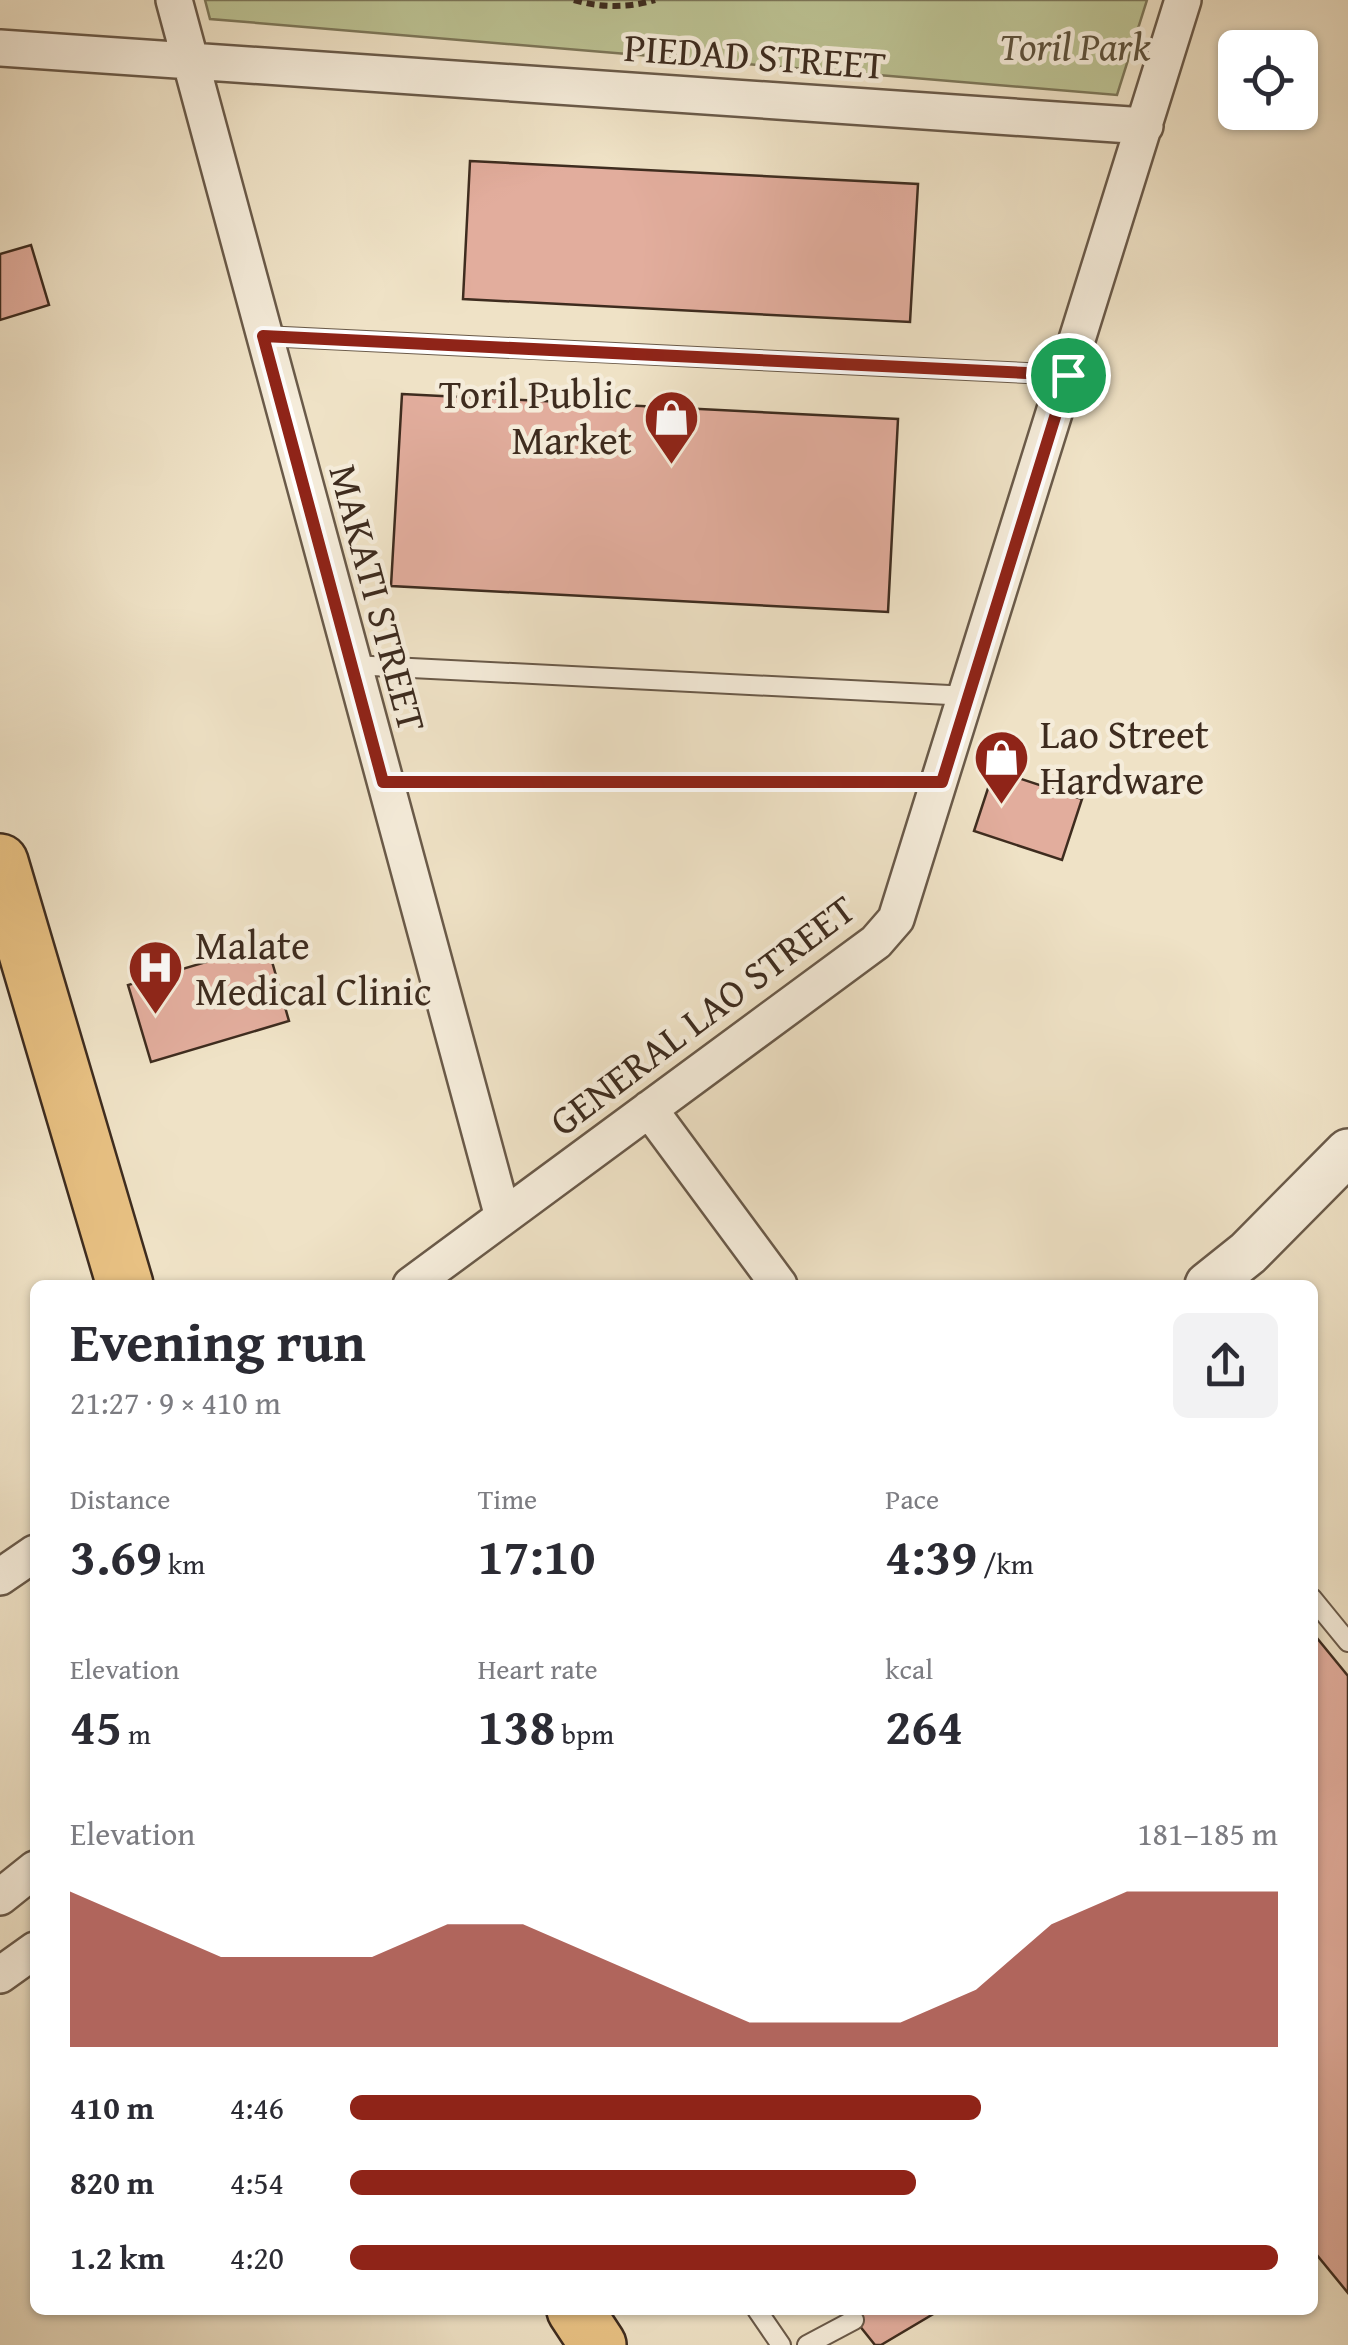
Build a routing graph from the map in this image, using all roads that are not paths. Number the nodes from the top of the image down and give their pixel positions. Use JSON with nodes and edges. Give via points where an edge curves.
{"nodes":[{"id":1,"x":174,"y":0,"type":"edge"},
{"id":2,"x":1183,"y":0,"type":"edge"},
{"id":3,"x":0,"y":48,"type":"edge"},
{"id":4,"x":188,"y":59,"type":"junction"},
{"id":5,"x":1145,"y":126,"type":"junction"},
{"id":6,"x":263,"y":336,"type":"junction"},
{"id":7,"x":1068,"y":375,"type":"junction"},
{"id":8,"x":351,"y":665,"type":"junction"},
{"id":9,"x":969,"y":696,"type":"junction"},
{"id":10,"x":0,"y":862,"type":"edge"},
{"id":11,"x":649,"y":1109,"type":"junction"},
{"id":12,"x":1348,"y":1152,"type":"edge"},
{"id":13,"x":503,"y":1217,"type":"junction"},
{"id":14,"x":124,"y":1280,"type":"edge"},
{"id":15,"x":418,"y":1280,"type":"edge"},
{"id":16,"x":775,"y":1280,"type":"edge"},
{"id":17,"x":1214,"y":1280,"type":"edge"},
{"id":18,"x":30,"y":1557,"type":"edge"},
{"id":19,"x":0,"y":1577,"type":"edge"},
{"id":20,"x":1318,"y":1605,"type":"edge"},
{"id":21,"x":1348,"y":1642,"type":"edge"},
{"id":22,"x":30,"y":1873,"type":"edge"},
{"id":23,"x":0,"y":1896,"type":"edge"},
{"id":24,"x":30,"y":1954,"type":"edge"},
{"id":25,"x":0,"y":1975,"type":"edge"},
{"id":26,"x":578,"y":2315,"type":"edge"},
{"id":27,"x":760,"y":2315,"type":"edge"},
{"id":28,"x":854,"y":2320,"type":"dead end"},
{"id":29,"x":598,"y":2345,"type":"edge"},
{"id":30,"x":781,"y":2345,"type":"edge"},
{"id":31,"x":807,"y":2345,"type":"edge"}],
"edges":[{"from":1,"to":4,"type":"street","name":"MAKATI STREET"},
{"from":2,"to":5,"type":"street","name":"GENERAL LAO STREET"},
{"from":3,"to":4,"type":"street","name":"PIEDAD STREET"},
{"from":4,"to":5,"type":"street","name":"PIEDAD STREET"},
{"from":4,"to":6,"type":"street","name":"MAKATI STREET"},
{"from":5,"to":7,"type":"street","name":"GENERAL LAO STREET"},
{"from":6,"to":7,"type":"lane"},
{"from":6,"to":8,"type":"street","name":"MAKATI STREET"},
{"from":7,"to":9,"type":"street","name":"GENERAL LAO STREET"},
{"from":8,"to":9,"type":"lane"},
{"from":8,"to":13,"type":"street","name":"MAKATI STREET"},
{"from":9,"to":11,"type":"street","name":"GENERAL LAO STREET","via":[[888,930]]},
{"from":10,"to":14,"type":"highway"},
{"from":11,"to":13,"type":"street","name":"GENERAL LAO STREET"},
{"from":11,"to":16,"type":"street"},
{"from":12,"to":17,"type":"street"},
{"from":13,"to":15,"type":"street","name":"GENERAL LAO STREET"},
{"from":18,"to":19,"type":"street"},
{"from":20,"to":21,"type":"lane"},
{"from":22,"to":23,"type":"street"},
{"from":24,"to":25,"type":"street"},
{"from":26,"to":29,"type":"highway"},
{"from":27,"to":30,"type":"lane"},
{"from":28,"to":31,"type":"lane"}]}
